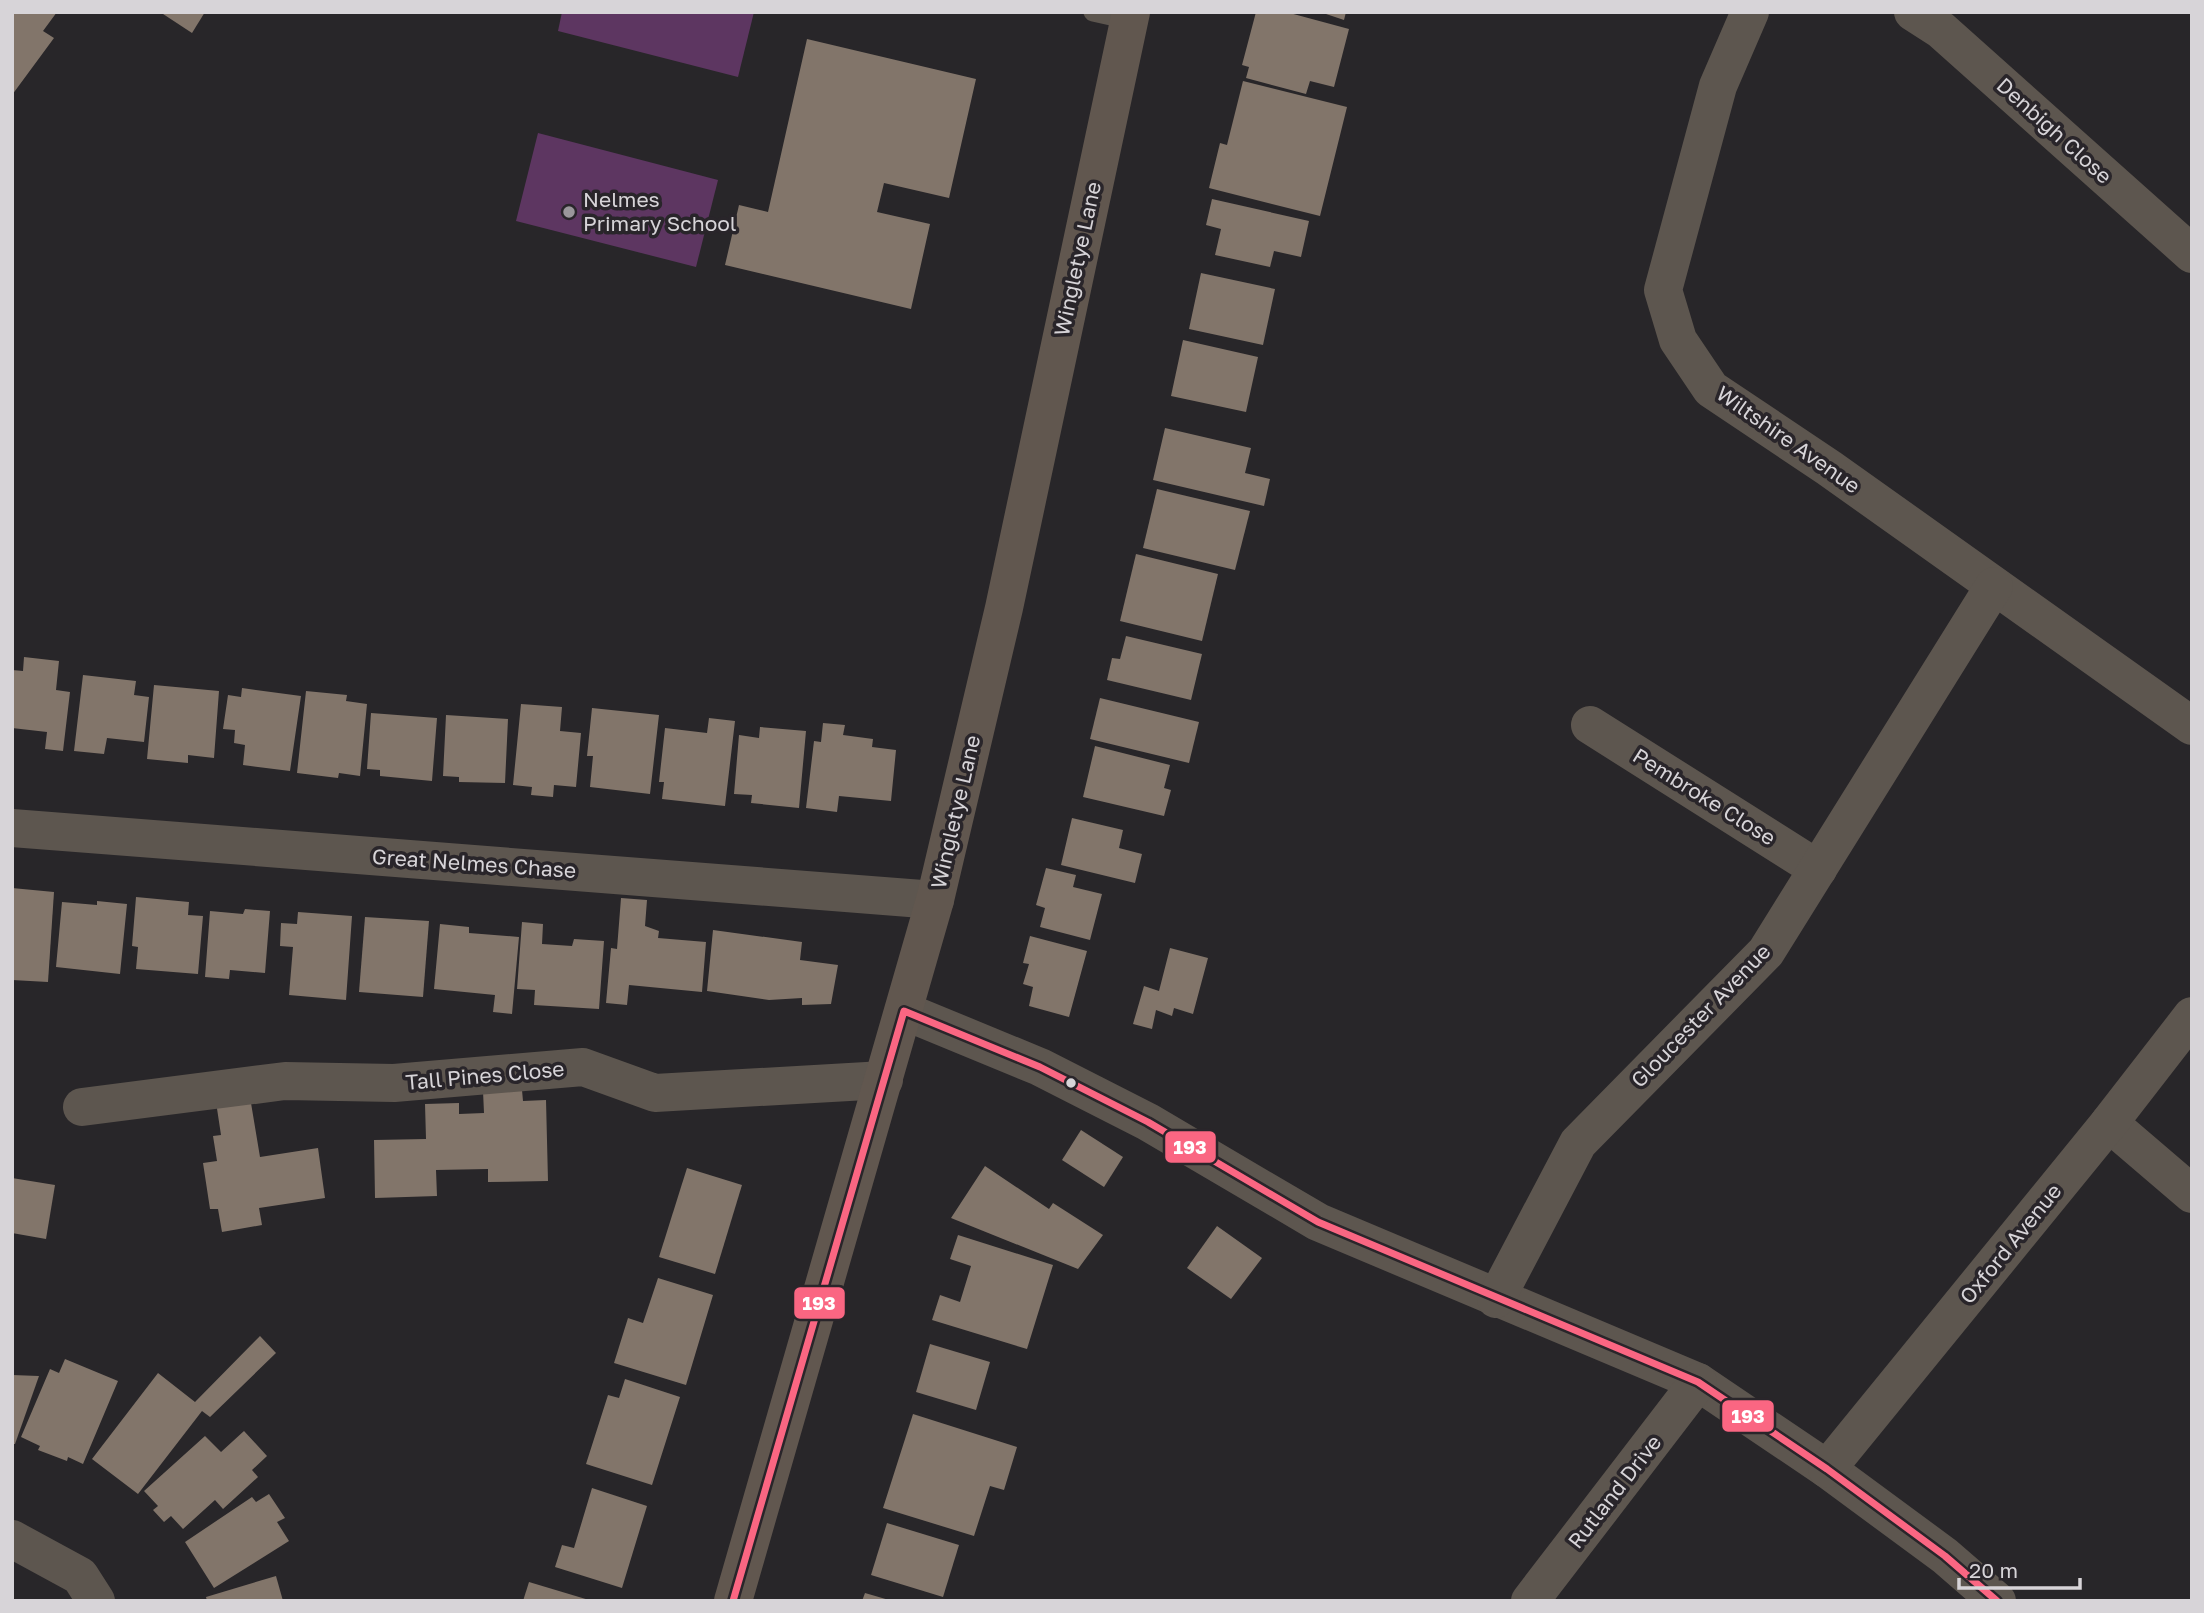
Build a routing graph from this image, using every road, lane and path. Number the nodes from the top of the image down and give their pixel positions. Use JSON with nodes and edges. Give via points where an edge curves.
{"nodes":[{"id":1,"x":1750,"y":12,"type":"edge"},
{"id":2,"x":1913,"y":12,"type":"edge"},
{"id":3,"x":1118,"y":15,"type":"edge"},
{"id":4,"x":2192,"y":254,"type":"edge"},
{"id":5,"x":1994,"y":586,"type":"junction"},
{"id":6,"x":1590,"y":725,"type":"dead end"},
{"id":7,"x":2192,"y":726,"type":"edge"},
{"id":8,"x":12,"y":828,"type":"edge"},
{"id":9,"x":1818,"y":869,"type":"junction"},
{"id":10,"x":935,"y":900,"type":"junction"},
{"id":11,"x":904,"y":1010,"type":"junction"},
{"id":12,"x":2192,"y":1016,"type":"edge"},
{"id":13,"x":884,"y":1080,"type":"junction"},
{"id":14,"x":82,"y":1107,"type":"dead end"},
{"id":15,"x":2109,"y":1123,"type":"junction"},
{"id":16,"x":2192,"y":1194,"type":"edge"},
{"id":17,"x":1496,"y":1299,"type":"junction"},
{"id":18,"x":1698,"y":1382,"type":"junction"},
{"id":19,"x":1827,"y":1469,"type":"junction"},
{"id":20,"x":12,"y":1539,"type":"edge"},
{"id":21,"x":96,"y":1601,"type":"edge"},
{"id":22,"x":733,"y":1601,"type":"edge"},
{"id":23,"x":1530,"y":1601,"type":"edge"},
{"id":24,"x":1997,"y":1601,"type":"edge"}],
"edges":[{"from":1,"to":5,"type":"street","name":"Wiltshire Avenue","via":[[1718,86],[1662,290],[1678,340],[1711,389]]},
{"from":2,"to":4,"type":"street","name":"Denbigh Close","via":[[1941,30]]},
{"from":3,"to":10,"type":"street","name":"Wingletye Lane","via":[[1003,608]]},
{"from":5,"to":7,"type":"street","name":"Wiltshire Avenue"},
{"from":5,"to":9,"type":"street","name":"Gloucester Avenue"},
{"from":6,"to":9,"type":"street","name":"Pembroke Close"},
{"from":8,"to":10,"type":"street","name":"Great Nelmes Chase"},
{"from":9,"to":17,"type":"street","name":"Gloucester Avenue","via":[[1766,952],[1578,1143]]},
{"from":10,"to":11,"type":"street","name":"Wingletye Lane"},
{"from":11,"to":13,"type":"street","name":"Wingletye Lane"},
{"from":11,"to":17,"type":"street","via":[[1040,1067],[1148,1122],[1318,1222]]},
{"from":12,"to":15,"type":"street","name":"Oxford Avenue"},
{"from":13,"to":14,"type":"street","name":"Tall Pines Close","via":[[655,1093],[583,1067],[394,1083],[285,1081]]},
{"from":13,"to":22,"type":"street","name":"Wingletye Lane"},
{"from":15,"to":16,"type":"street"},
{"from":15,"to":19,"type":"street","name":"Oxford Avenue"},
{"from":17,"to":18,"type":"street"},
{"from":18,"to":19,"type":"street"},
{"from":18,"to":23,"type":"street","name":"Rutland Drive"},
{"from":19,"to":24,"type":"street","via":[[1945,1556]]},
{"from":20,"to":21,"type":"street","via":[[80,1576]]}]}
